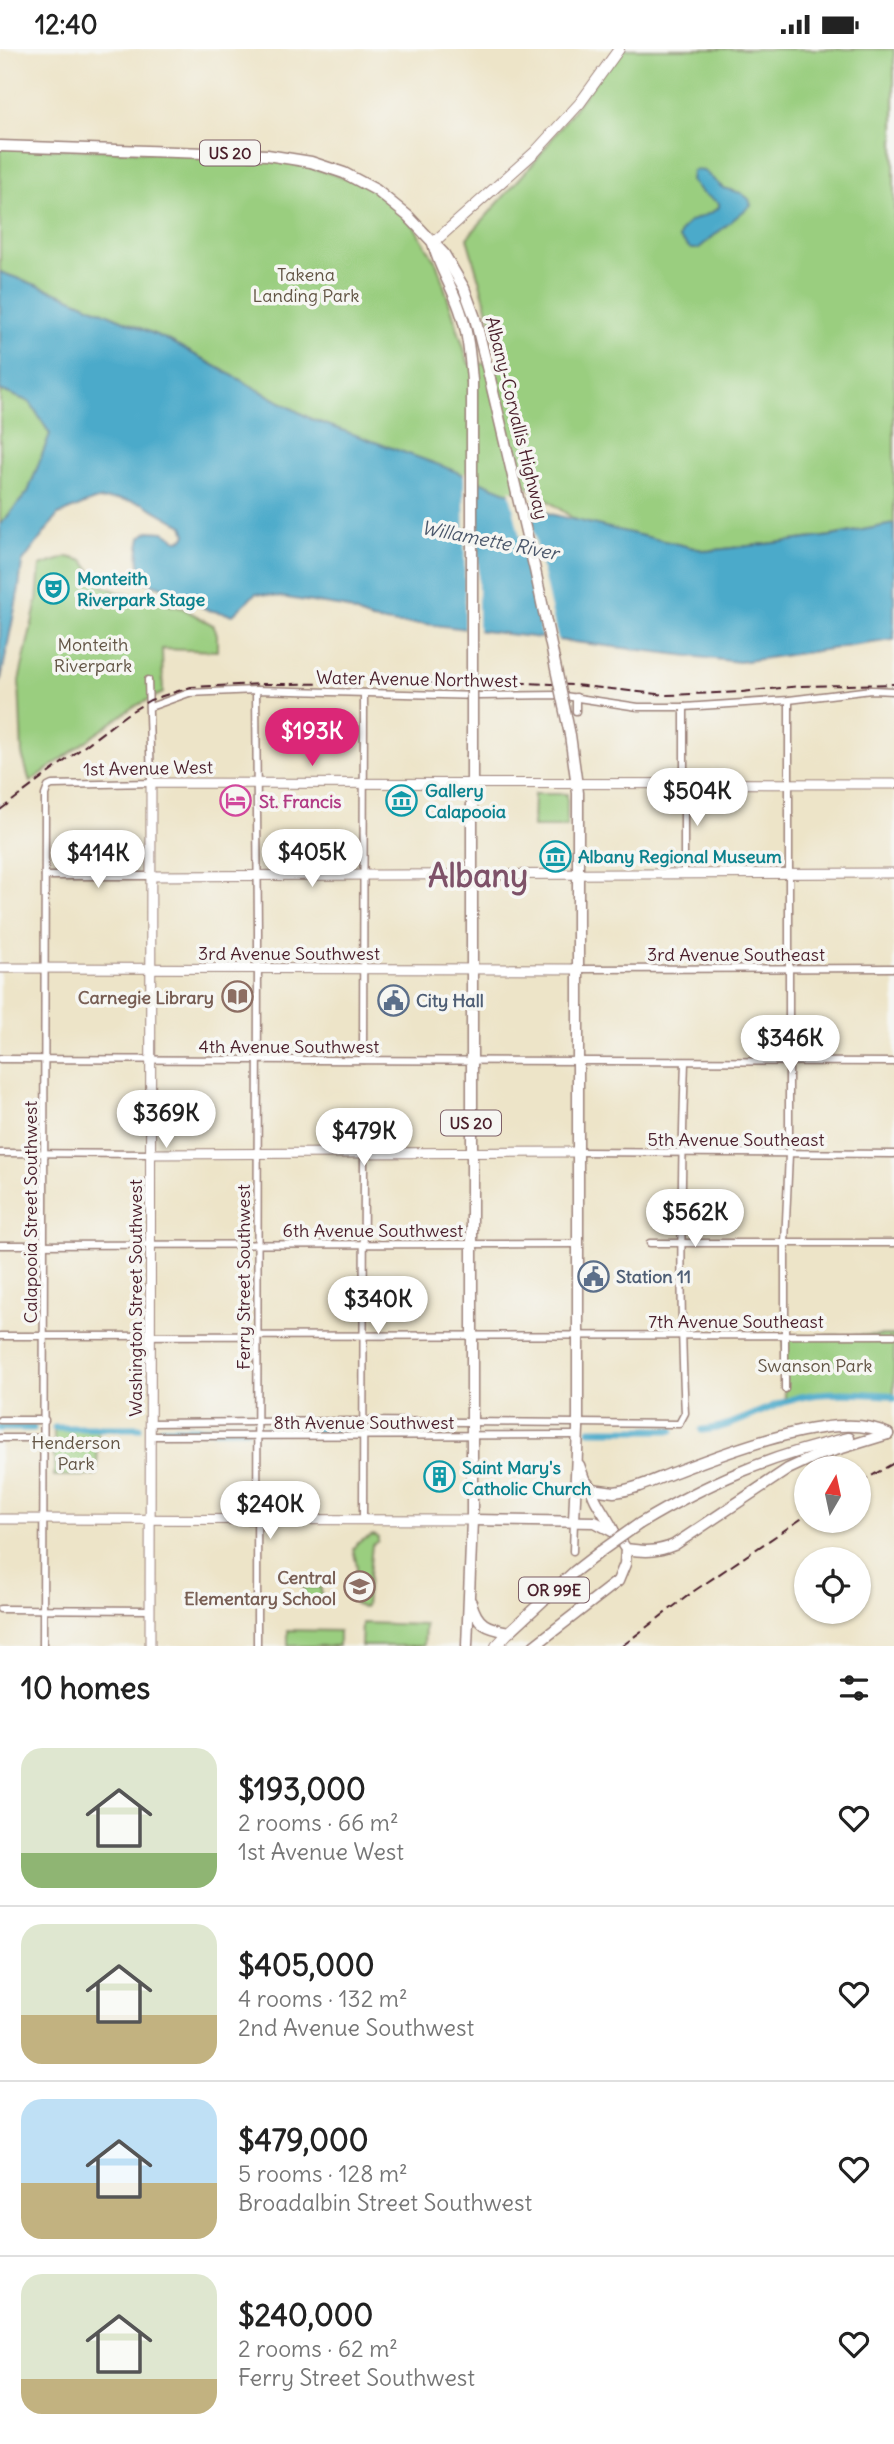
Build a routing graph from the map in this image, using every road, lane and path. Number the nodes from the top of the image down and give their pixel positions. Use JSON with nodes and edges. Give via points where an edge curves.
{"nodes":[{"id":1,"x":619,"y":49,"type":"edge"},
{"id":2,"x":0,"y":146,"type":"edge"},
{"id":3,"x":433,"y":243,"type":"junction"},
{"id":4,"x":148,"y":680,"type":"dead end"},
{"id":5,"x":256,"y":690,"type":"junction"},
{"id":6,"x":894,"y":691,"type":"edge"},
{"id":7,"x":364,"y":692,"type":"junction"},
{"id":8,"x":576,"y":697,"type":"junction"},
{"id":9,"x":789,"y":699,"type":"junction"},
{"id":10,"x":150,"y":707,"type":"junction"},
{"id":11,"x":684,"y":707,"type":"junction"},
{"id":12,"x":576,"y":711,"type":"dead end"},
{"id":13,"x":151,"y":783,"type":"junction"},
{"id":14,"x":257,"y":783,"type":"junction"},
{"id":15,"x":363,"y":783,"type":"junction"},
{"id":16,"x":472,"y":784,"type":"junction"},
{"id":17,"x":577,"y":784,"type":"junction"},
{"id":18,"x":684,"y":784,"type":"junction"},
{"id":19,"x":789,"y":784,"type":"junction"},
{"id":20,"x":894,"y":784,"type":"edge"},
{"id":21,"x":55,"y":785,"type":"joint"},
{"id":22,"x":578,"y":873,"type":"junction"},
{"id":23,"x":684,"y":873,"type":"junction"},
{"id":24,"x":894,"y":873,"type":"edge"},
{"id":25,"x":363,"y":874,"type":"junction"},
{"id":26,"x":472,"y":874,"type":"junction"},
{"id":27,"x":789,"y":874,"type":"junction"},
{"id":28,"x":257,"y":875,"type":"junction"},
{"id":29,"x":45,"y":876,"type":"junction"},
{"id":30,"x":152,"y":876,"type":"junction"},
{"id":31,"x":0,"y":968,"type":"edge"},
{"id":32,"x":44,"y":968,"type":"junction"},
{"id":33,"x":151,"y":968,"type":"junction"},
{"id":34,"x":577,"y":968,"type":"junction"},
{"id":35,"x":789,"y":968,"type":"junction"},
{"id":36,"x":894,"y":968,"type":"edge"},
{"id":37,"x":257,"y":969,"type":"junction"},
{"id":38,"x":363,"y":969,"type":"junction"},
{"id":39,"x":471,"y":969,"type":"junction"},
{"id":40,"x":0,"y":1059,"type":"edge"},
{"id":41,"x":44,"y":1059,"type":"junction"},
{"id":42,"x":151,"y":1060,"type":"junction"},
{"id":43,"x":257,"y":1060,"type":"junction"},
{"id":44,"x":363,"y":1060,"type":"junction"},
{"id":45,"x":471,"y":1061,"type":"junction"},
{"id":46,"x":578,"y":1061,"type":"junction"},
{"id":47,"x":685,"y":1062,"type":"junction"},
{"id":48,"x":789,"y":1062,"type":"junction"},
{"id":49,"x":894,"y":1062,"type":"edge"},
{"id":50,"x":578,"y":1152,"type":"junction"},
{"id":51,"x":681,"y":1152,"type":"junction"},
{"id":52,"x":0,"y":1153,"type":"edge"},
{"id":53,"x":44,"y":1153,"type":"junction"},
{"id":54,"x":257,"y":1153,"type":"junction"},
{"id":55,"x":364,"y":1153,"type":"junction"},
{"id":56,"x":471,"y":1153,"type":"junction"},
{"id":57,"x":151,"y":1154,"type":"junction"},
{"id":58,"x":789,"y":1154,"type":"junction"},
{"id":59,"x":894,"y":1154,"type":"edge"},
{"id":60,"x":364,"y":1243,"type":"junction"},
{"id":61,"x":650,"y":1243,"type":"dead end"},
{"id":62,"x":681,"y":1243,"type":"junction"},
{"id":63,"x":785,"y":1243,"type":"junction"},
{"id":64,"x":894,"y":1243,"type":"edge"},
{"id":65,"x":257,"y":1244,"type":"junction"},
{"id":66,"x":471,"y":1244,"type":"junction"},
{"id":67,"x":578,"y":1244,"type":"junction"},
{"id":68,"x":0,"y":1245,"type":"edge"},
{"id":69,"x":45,"y":1245,"type":"junction"},
{"id":70,"x":151,"y":1245,"type":"junction"},
{"id":71,"x":681,"y":1335,"type":"junction"},
{"id":72,"x":894,"y":1335,"type":"edge"},
{"id":73,"x":0,"y":1336,"type":"edge"},
{"id":74,"x":44,"y":1336,"type":"junction"},
{"id":75,"x":151,"y":1336,"type":"junction"},
{"id":76,"x":257,"y":1336,"type":"junction"},
{"id":77,"x":364,"y":1336,"type":"junction"},
{"id":78,"x":578,"y":1336,"type":"junction"},
{"id":79,"x":784,"y":1336,"type":"junction"},
{"id":80,"x":470,"y":1337,"type":"junction"},
{"id":81,"x":785,"y":1389,"type":"dead end"},
{"id":82,"x":0,"y":1420,"type":"edge"},
{"id":83,"x":45,"y":1420,"type":"junction"},
{"id":84,"x":258,"y":1421,"type":"junction"},
{"id":85,"x":363,"y":1421,"type":"junction"},
{"id":86,"x":470,"y":1422,"type":"junction"},
{"id":87,"x":578,"y":1422,"type":"junction"},
{"id":88,"x":151,"y":1423,"type":"junction"},
{"id":89,"x":891,"y":1434,"type":"edge"},
{"id":90,"x":363,"y":1435,"type":"junction"},
{"id":91,"x":578,"y":1435,"type":"junction"},
{"id":92,"x":151,"y":1436,"type":"junction"},
{"id":93,"x":258,"y":1436,"type":"junction"},
{"id":94,"x":470,"y":1436,"type":"junction"},
{"id":95,"x":0,"y":1438,"type":"edge"},
{"id":96,"x":45,"y":1438,"type":"junction"},
{"id":97,"x":577,"y":1461,"type":"junction"},
{"id":98,"x":592,"y":1489,"type":"junction"},
{"id":99,"x":0,"y":1519,"type":"edge"},
{"id":100,"x":44,"y":1519,"type":"junction"},
{"id":101,"x":150,"y":1520,"type":"junction"},
{"id":102,"x":257,"y":1520,"type":"junction"},
{"id":103,"x":363,"y":1520,"type":"junction"},
{"id":104,"x":472,"y":1520,"type":"junction"},
{"id":105,"x":574,"y":1521,"type":"junction"},
{"id":106,"x":614,"y":1532,"type":"junction"},
{"id":107,"x":626,"y":1549,"type":"junction"},
{"id":108,"x":573,"y":1551,"type":"dead end"},
{"id":109,"x":469,"y":1596,"type":"junction"},
{"id":110,"x":0,"y":1609,"type":"edge"},
{"id":111,"x":42,"y":1610,"type":"junction"},
{"id":112,"x":150,"y":1610,"type":"junction"},
{"id":113,"x":509,"y":1632,"type":"junction"},
{"id":114,"x":43,"y":1646,"type":"edge"},
{"id":115,"x":150,"y":1646,"type":"edge"},
{"id":116,"x":257,"y":1646,"type":"edge"},
{"id":117,"x":467,"y":1646,"type":"edge"},
{"id":118,"x":496,"y":1646,"type":"edge"},
{"id":119,"x":534,"y":1646,"type":"edge"}],
"edges":[{"from":1,"to":3,"type":"main road","via":[[535,152]]},
{"from":2,"to":3,"type":"highway","name":"Albany-Corvallis Highway","number":"US 20","via":[[267,155],[311,162],[376,190]]},
{"from":3,"to":16,"type":"highway","name":"Albany-Corvallis Highway","number":"US 20","bridge":true,"via":[[461,312],[472,381]]},
{"from":3,"to":17,"type":"highway","name":"Albany-Corvallis Highway","number":"US 20","bridge":true,"via":[[449,261],[470,301],[535,570]]},
{"from":4,"to":10,"type":"street"},
{"from":5,"to":7,"type":"street","name":"Water Avenue Northwest"},
{"from":5,"to":10,"type":"street","name":"Water Avenue Northwest","via":[[189,693]]},
{"from":5,"to":14,"type":"street","name":"Ferry Street Southwest"},
{"from":6,"to":9,"type":"street","name":"Water Avenue Northwest"},
{"from":7,"to":8,"type":"street","name":"Water Avenue Northwest"},
{"from":7,"to":15,"type":"street"},
{"from":8,"to":11,"type":"street","name":"Water Avenue Northwest","via":[[638,707]]},
{"from":8,"to":12,"type":"street"},
{"from":9,"to":11,"type":"street","name":"Water Avenue Northwest"},
{"from":9,"to":19,"type":"street"},
{"from":10,"to":13,"type":"street"},
{"from":11,"to":18,"type":"street"},
{"from":13,"to":14,"type":"street","name":"1st Avenue West"},
{"from":13,"to":21,"type":"street","name":"1st Avenue West"},
{"from":13,"to":30,"type":"street","name":"Washington Street Southwest"},
{"from":14,"to":15,"type":"street","name":"1st Avenue West"},
{"from":14,"to":28,"type":"street","name":"Ferry Street Southwest"},
{"from":15,"to":16,"type":"street","name":"1st Avenue West"},
{"from":15,"to":25,"type":"street"},
{"from":16,"to":17,"type":"street","name":"1st Avenue West"},
{"from":16,"to":26,"type":"highway","number":"US 20"},
{"from":17,"to":18,"type":"street","name":"1st Avenue West"},
{"from":17,"to":22,"type":"highway","number":"US 20"},
{"from":18,"to":19,"type":"street","name":"1st Avenue West"},
{"from":18,"to":23,"type":"street"},
{"from":19,"to":20,"type":"street","name":"1st Avenue West"},
{"from":19,"to":27,"type":"street"},
{"from":21,"to":29,"type":"street","name":"Calapooia Street Southwest","via":[[48,787],[45,795]]},
{"from":22,"to":23,"type":"street"},
{"from":22,"to":26,"type":"street"},
{"from":22,"to":34,"type":"highway","number":"US 20"},
{"from":23,"to":27,"type":"street"},
{"from":24,"to":27,"type":"street"},
{"from":25,"to":26,"type":"street"},
{"from":25,"to":28,"type":"street"},
{"from":25,"to":38,"type":"street"},
{"from":26,"to":39,"type":"highway","number":"US 20"},
{"from":27,"to":35,"type":"street"},
{"from":28,"to":30,"type":"street"},
{"from":28,"to":37,"type":"street","name":"Ferry Street Southwest"},
{"from":29,"to":30,"type":"street"},
{"from":29,"to":32,"type":"street","name":"Calapooia Street Southwest"},
{"from":30,"to":33,"type":"street","name":"Washington Street Southwest"},
{"from":31,"to":32,"type":"street","name":"3rd Avenue Southwest"},
{"from":32,"to":33,"type":"street","name":"3rd Avenue Southwest"},
{"from":32,"to":41,"type":"street","name":"Calapooia Street Southwest"},
{"from":33,"to":37,"type":"street","name":"3rd Avenue Southwest"},
{"from":33,"to":42,"type":"street","name":"Washington Street Southwest"},
{"from":34,"to":35,"type":"street","name":"3rd Avenue Southeast"},
{"from":34,"to":39,"type":"street","name":"3rd Avenue Southwest"},
{"from":34,"to":46,"type":"highway","number":"US 20"},
{"from":35,"to":36,"type":"street","name":"3rd Avenue Southeast"},
{"from":35,"to":48,"type":"street"},
{"from":37,"to":38,"type":"street","name":"3rd Avenue Southwest"},
{"from":37,"to":43,"type":"street","name":"Ferry Street Southwest"},
{"from":38,"to":39,"type":"street","name":"3rd Avenue Southwest"},
{"from":38,"to":44,"type":"street"},
{"from":39,"to":45,"type":"highway","number":"US 20"},
{"from":40,"to":41,"type":"street","name":"4th Avenue Southwest"},
{"from":41,"to":42,"type":"street","name":"4th Avenue Southwest"},
{"from":41,"to":53,"type":"street","name":"Calapooia Street Southwest"},
{"from":42,"to":43,"type":"street","name":"4th Avenue Southwest"},
{"from":42,"to":57,"type":"street","name":"Washington Street Southwest"},
{"from":43,"to":44,"type":"street","name":"4th Avenue Southwest"},
{"from":43,"to":54,"type":"street","name":"Ferry Street Southwest"},
{"from":44,"to":45,"type":"street","name":"4th Avenue Southwest"},
{"from":45,"to":46,"type":"street","name":"4th Avenue Southwest"},
{"from":45,"to":56,"type":"highway","number":"US 20"},
{"from":46,"to":47,"type":"street","name":"4th Avenue Southwest"},
{"from":46,"to":50,"type":"highway","number":"US 20"},
{"from":47,"to":48,"type":"street","name":"4th Avenue Southwest"},
{"from":47,"to":51,"type":"street"},
{"from":48,"to":49,"type":"street","name":"4th Avenue Southwest"},
{"from":48,"to":58,"type":"street"},
{"from":50,"to":51,"type":"street","name":"5th Avenue Southeast"},
{"from":50,"to":56,"type":"street"},
{"from":50,"to":67,"type":"highway","number":"US 20"},
{"from":51,"to":58,"type":"street","name":"5th Avenue Southeast"},
{"from":51,"to":62,"type":"street"},
{"from":52,"to":53,"type":"street"},
{"from":53,"to":57,"type":"street"},
{"from":53,"to":69,"type":"street","name":"Calapooia Street Southwest"},
{"from":54,"to":55,"type":"street"},
{"from":54,"to":57,"type":"street"},
{"from":54,"to":65,"type":"street","name":"Ferry Street Southwest"},
{"from":55,"to":56,"type":"street"},
{"from":55,"to":60,"type":"street"},
{"from":56,"to":66,"type":"highway","number":"US 20"},
{"from":57,"to":70,"type":"street","name":"Washington Street Southwest"},
{"from":58,"to":59,"type":"street","name":"5th Avenue Southeast"},
{"from":58,"to":63,"type":"street"},
{"from":60,"to":65,"type":"street","name":"6th Avenue Southwest"},
{"from":60,"to":66,"type":"street","name":"6th Avenue Southwest"},
{"from":60,"to":77,"type":"street"},
{"from":61,"to":62,"type":"street"},
{"from":62,"to":63,"type":"street"},
{"from":62,"to":71,"type":"street"},
{"from":63,"to":64,"type":"street"},
{"from":63,"to":79,"type":"street"},
{"from":65,"to":70,"type":"street","name":"6th Avenue Southwest"},
{"from":65,"to":76,"type":"street","name":"Ferry Street Southwest"},
{"from":66,"to":67,"type":"street","name":"6th Avenue Southwest"},
{"from":66,"to":80,"type":"highway","number":"US 20"},
{"from":67,"to":78,"type":"highway","number":"US 20"},
{"from":68,"to":69,"type":"street","name":"6th Avenue Southwest"},
{"from":69,"to":70,"type":"street","name":"6th Avenue Southwest"},
{"from":69,"to":74,"type":"street","name":"Calapooia Street Southwest"},
{"from":70,"to":75,"type":"street","name":"Washington Street Southwest"},
{"from":71,"to":78,"type":"street","name":"7th Avenue Southeast"},
{"from":71,"to":79,"type":"street","name":"7th Avenue Southeast"},
{"from":71,"to":87,"type":"street","name":"8th Avenue Southwest","via":[[685,1413],[679,1424]]},
{"from":72,"to":79,"type":"street","name":"7th Avenue Southeast"},
{"from":73,"to":74,"type":"street","name":"7th Avenue Southeast"},
{"from":74,"to":75,"type":"street","name":"7th Avenue Southeast"},
{"from":74,"to":83,"type":"street","name":"Calapooia Street Southwest"},
{"from":75,"to":76,"type":"street","name":"7th Avenue Southeast"},
{"from":75,"to":88,"type":"street","name":"Washington Street Southwest"},
{"from":76,"to":77,"type":"street","name":"7th Avenue Southeast"},
{"from":76,"to":84,"type":"street","name":"Ferry Street Southwest"},
{"from":77,"to":80,"type":"street","name":"7th Avenue Southeast"},
{"from":77,"to":85,"type":"street"},
{"from":78,"to":80,"type":"street","name":"7th Avenue Southeast"},
{"from":78,"to":87,"type":"highway","number":"US 20"},
{"from":79,"to":81,"type":"street"},
{"from":80,"to":86,"type":"highway","number":"US 20"},
{"from":82,"to":83,"type":"street"},
{"from":83,"to":96,"type":"street","name":"Calapooia Street Southwest"},
{"from":84,"to":85,"type":"street","name":"8th Avenue Southwest"},
{"from":84,"to":88,"type":"street","name":"8th Avenue Southwest"},
{"from":84,"to":93,"type":"street","name":"Ferry Street Southwest"},
{"from":85,"to":86,"type":"street","name":"8th Avenue Southwest"},
{"from":85,"to":90,"type":"street"},
{"from":86,"to":87,"type":"street","name":"8th Avenue Southwest"},
{"from":86,"to":94,"type":"highway","number":"US 20"},
{"from":87,"to":91,"type":"highway","number":"US 20"},
{"from":88,"to":92,"type":"street","name":"Washington Street Southwest"},
{"from":89,"to":98,"type":"highway","via":[[857,1426],[802,1432],[740,1448],[625,1490]]},
{"from":89,"to":107,"type":"highway","via":[[788,1469],[667,1548],[648,1552]]},
{"from":89,"to":113,"type":"highway","number":"OR 99E","bridge":true,"via":[[851,1438],[774,1458],[685,1496],[601,1551]]},
{"from":90,"to":93,"type":"street","name":"8th Avenue Southwest"},
{"from":90,"to":94,"type":"street","name":"8th Avenue Southwest"},
{"from":90,"to":103,"type":"street"},
{"from":91,"to":94,"type":"street","name":"8th Avenue Southwest"},
{"from":91,"to":97,"type":"highway","number":"US 20"},
{"from":92,"to":93,"type":"street","name":"8th Avenue Southwest"},
{"from":92,"to":101,"type":"street","name":"Washington Street Southwest"},
{"from":93,"to":102,"type":"street","name":"Ferry Street Southwest"},
{"from":94,"to":104,"type":"highway","number":"US 20"},
{"from":95,"to":96,"type":"street"},
{"from":96,"to":100,"type":"street","name":"Calapooia Street Southwest"},
{"from":97,"to":98,"type":"highway"},
{"from":97,"to":105,"type":"highway"},
{"from":98,"to":106,"type":"highway"},
{"from":99,"to":100,"type":"street"},
{"from":100,"to":101,"type":"street"},
{"from":100,"to":111,"type":"street","name":"Calapooia Street Southwest"},
{"from":101,"to":102,"type":"street"},
{"from":101,"to":112,"type":"street","name":"Washington Street Southwest"},
{"from":102,"to":103,"type":"street"},
{"from":102,"to":116,"type":"street","name":"Ferry Street Southwest"},
{"from":103,"to":104,"type":"street"},
{"from":104,"to":105,"type":"highway"},
{"from":104,"to":109,"type":"highway"},
{"from":105,"to":106,"type":"highway","via":[[600,1523]]},
{"from":105,"to":108,"type":"street"},
{"from":106,"to":107,"type":"highway"},
{"from":107,"to":119,"type":"highway","via":[[618,1581]]},
{"from":109,"to":113,"type":"highway","via":[[474,1615],[483,1625]]},
{"from":109,"to":117,"type":"highway"},
{"from":110,"to":111,"type":"street"},
{"from":111,"to":112,"type":"street"},
{"from":111,"to":114,"type":"street","name":"Calapooia Street Southwest"},
{"from":112,"to":115,"type":"street","name":"Washington Street Southwest"},
{"from":113,"to":118,"type":"main road","number":"OR 99E"}]}
